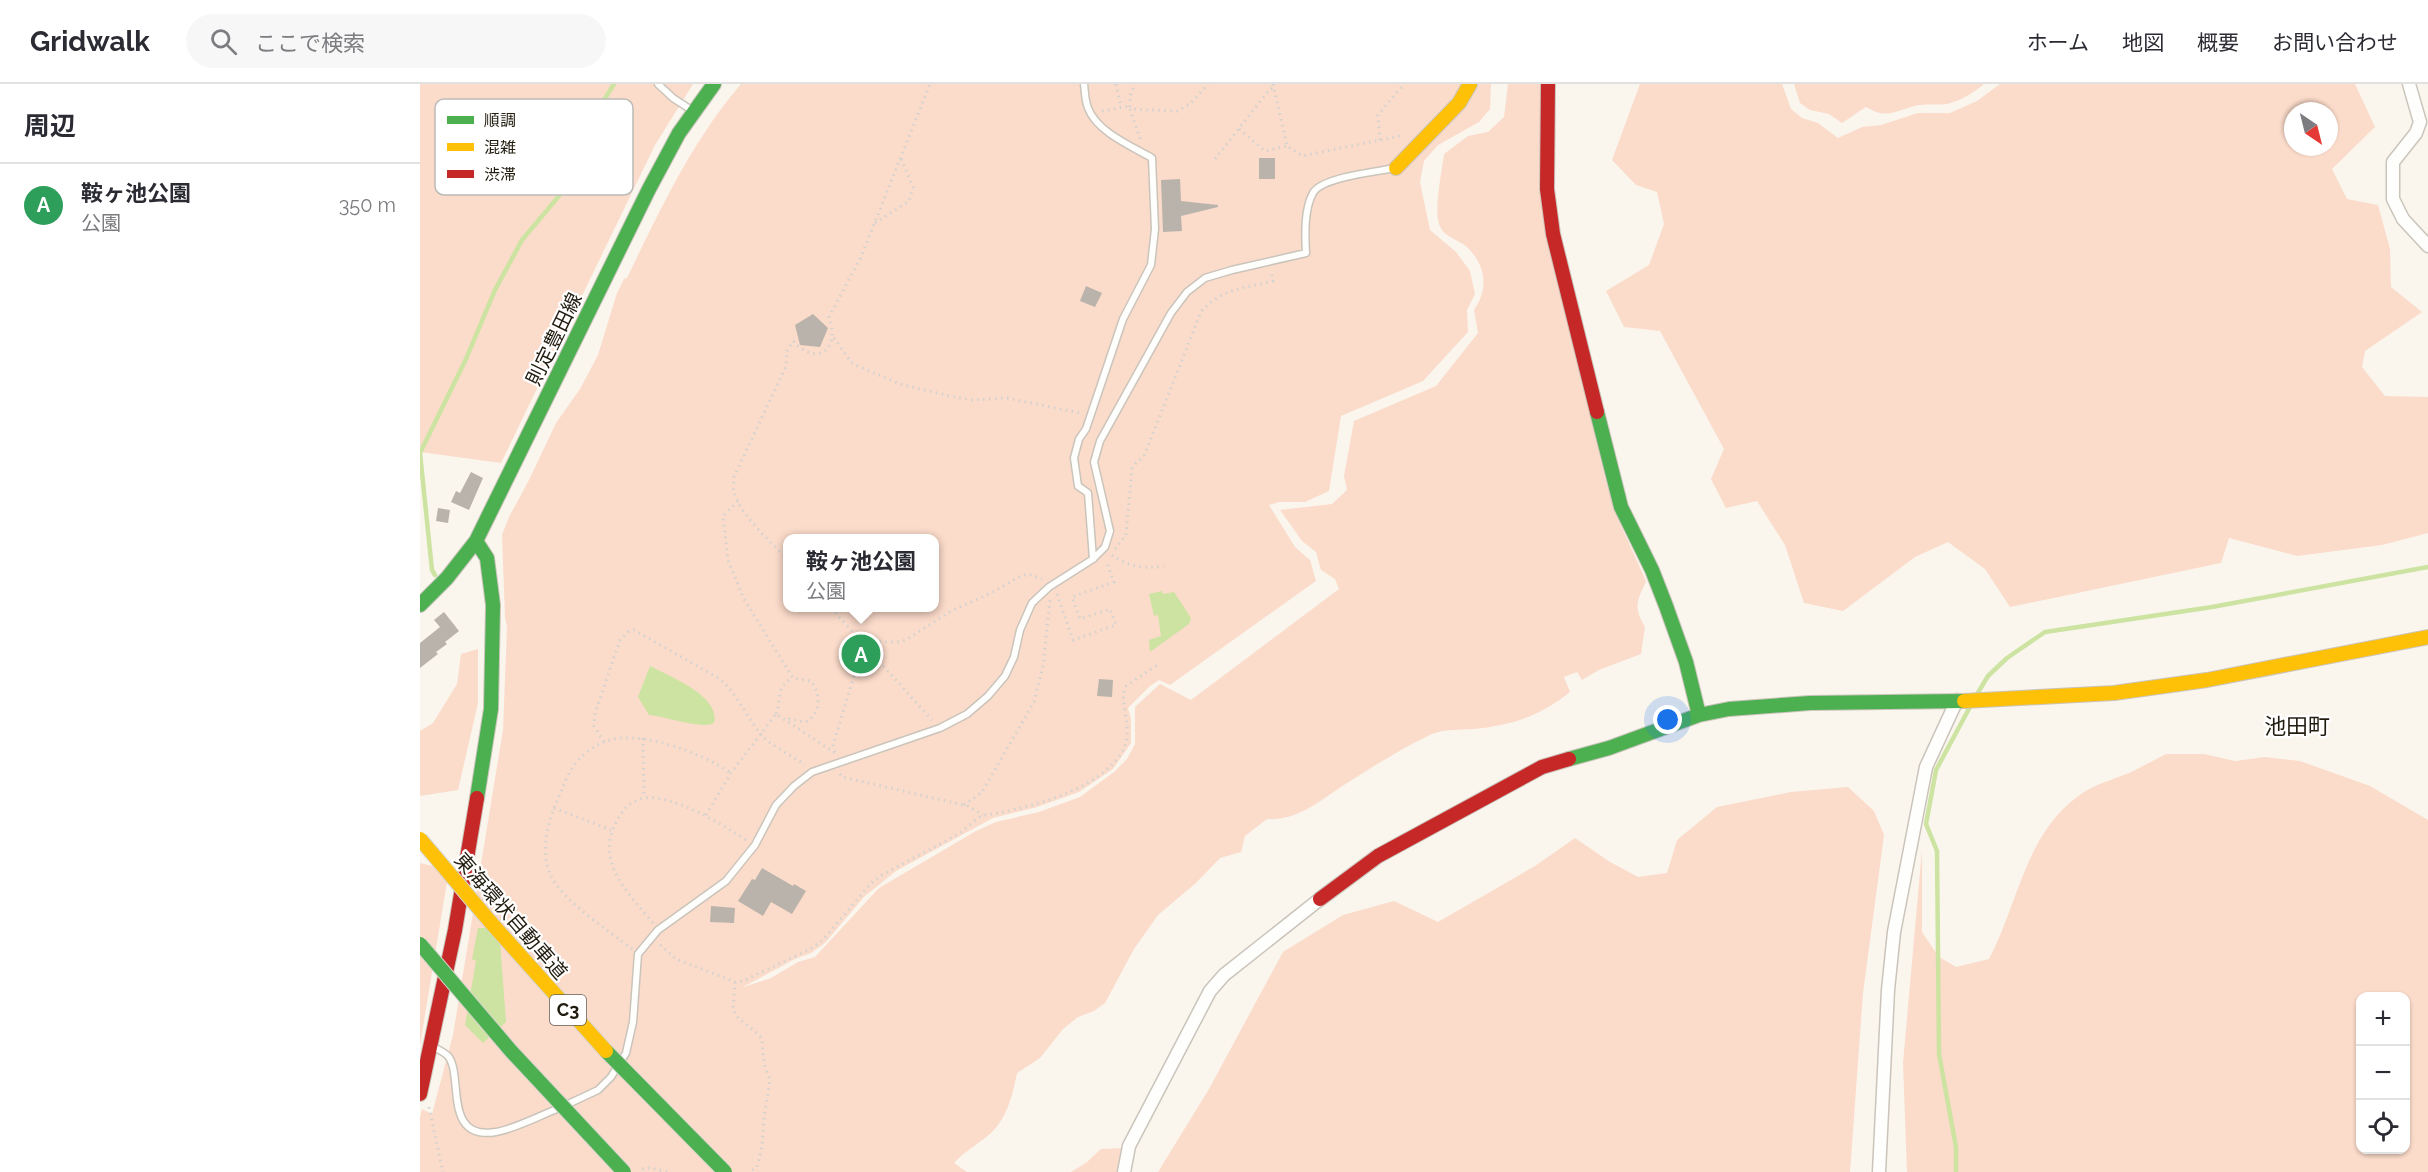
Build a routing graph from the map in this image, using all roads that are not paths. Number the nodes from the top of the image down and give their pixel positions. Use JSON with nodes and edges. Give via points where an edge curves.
{"nodes":[{"id":1,"x":658,"y":84,"type":"edge"},
{"id":2,"x":714,"y":84,"type":"edge"},
{"id":3,"x":1084,"y":84,"type":"edge"},
{"id":4,"x":1470,"y":84,"type":"edge"},
{"id":5,"x":1548,"y":84,"type":"edge"},
{"id":6,"x":2409,"y":84,"type":"edge"},
{"id":7,"x":693,"y":111,"type":"junction"},
{"id":8,"x":1396,"y":168,"type":"joint"},
{"id":9,"x":2428,"y":246,"type":"edge"},
{"id":10,"x":476,"y":541,"type":"junction"},
{"id":11,"x":1093,"y":559,"type":"junction"},
{"id":12,"x":420,"y":605,"type":"edge"},
{"id":13,"x":2428,"y":637,"type":"edge"},
{"id":14,"x":1960,"y":700,"type":"junction"},
{"id":15,"x":1699,"y":715,"type":"junction"},
{"id":16,"x":420,"y":839,"type":"edge"},
{"id":17,"x":1320,"y":899,"type":"joint"},
{"id":18,"x":420,"y":944,"type":"edge"},
{"id":19,"x":432,"y":1046,"type":"junction"},
{"id":20,"x":424,"y":1100,"type":"edge"},
{"id":21,"x":624,"y":1172,"type":"edge"},
{"id":22,"x":725,"y":1172,"type":"edge"},
{"id":23,"x":1124,"y":1172,"type":"edge"},
{"id":24,"x":1880,"y":1172,"type":"edge"}],
"edges":[{"from":1,"to":7,"type":"lane"},
{"from":2,"to":7,"type":"main road","name":"則定豊田線"},
{"from":3,"to":11,"type":"lane","via":[[1088,108],[1095,119],[1152,158],[1155,229],[1151,266],[1123,319],[1074,458],[1078,486],[1088,493]]},
{"from":4,"to":8,"type":"main road","via":[[1459,103]]},
{"from":5,"to":15,"type":"main road","via":[[1547,189],[1553,234],[1621,507],[1666,606]]},
{"from":6,"to":9,"type":"street","via":[[2420,122],[2393,162],[2392,199],[2403,219]]},
{"from":7,"to":10,"type":"main road","name":"則定豊田線","via":[[649,189]]},
{"from":8,"to":11,"type":"lane","via":[[1325,182],[1313,192],[1306,253],[1232,270],[1205,279],[1187,292],[1171,313],[1100,441],[1094,462],[1110,531],[1104,548]]},
{"from":10,"to":12,"type":"main road","name":"則定豊田線"},
{"from":10,"to":19,"type":"main road","via":[[487,558],[493,606],[491,709]]},
{"from":11,"to":19,"type":"lane","via":[[1049,587],[1032,603],[1005,676],[968,714],[940,728],[813,772],[776,805],[755,846],[726,881],[651,937],[638,954],[633,1022],[626,1053],[598,1090],[495,1132],[477,1131],[465,1123],[457,1107],[448,1056]]},
{"from":13,"to":14,"type":"main road","via":[[2158,688]]},
{"from":14,"to":15,"type":"main road","via":[[1810,703]]},
{"from":14,"to":24,"type":"street","via":[[1926,767],[1894,932]]},
{"from":15,"to":17,"type":"main road","via":[[1609,748],[1542,767],[1377,856]]},
{"from":16,"to":22,"type":"main road","name":"東海環状自動車道","number":"C3","bridge":true,"via":[[562,1003]]},
{"from":17,"to":23,"type":"street","via":[[1210,990],[1129,1146]]},
{"from":18,"to":21,"type":"main road","bridge":true},
{"from":19,"to":20,"type":"main road"}]}
